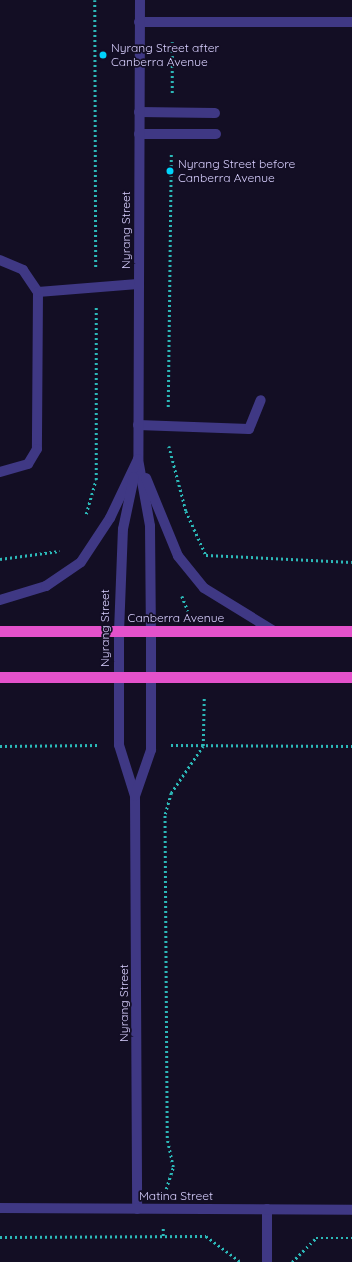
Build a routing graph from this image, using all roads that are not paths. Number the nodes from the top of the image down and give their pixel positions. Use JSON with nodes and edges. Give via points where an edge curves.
{"nodes":[{"id":1,"x":140,"y":0,"type":"edge"},
{"id":2,"x":140,"y":22,"type":"junction"},
{"id":3,"x":352,"y":22,"type":"edge"},
{"id":4,"x":139,"y":112,"type":"junction"},
{"id":5,"x":216,"y":113,"type":"dead end"},
{"id":6,"x":139,"y":134,"type":"junction"},
{"id":7,"x":216,"y":134,"type":"dead end"},
{"id":8,"x":0,"y":260,"type":"edge"},
{"id":9,"x":138,"y":284,"type":"junction"},
{"id":10,"x":38,"y":292,"type":"junction"},
{"id":11,"x":261,"y":400,"type":"dead end"},
{"id":12,"x":138,"y":426,"type":"junction"},
{"id":13,"x":138,"y":459,"type":"junction"},
{"id":14,"x":0,"y":472,"type":"edge"},
{"id":15,"x":0,"y":600,"type":"edge"},
{"id":16,"x":0,"y":631,"type":"edge"},
{"id":17,"x":274,"y":631,"type":"junction"},
{"id":18,"x":352,"y":631,"type":"edge"},
{"id":19,"x":119,"y":632,"type":"junction"},
{"id":20,"x":151,"y":632,"type":"junction"},
{"id":21,"x":0,"y":677,"type":"edge"},
{"id":22,"x":118,"y":677,"type":"junction"},
{"id":23,"x":153,"y":677,"type":"junction"},
{"id":24,"x":352,"y":677,"type":"edge"},
{"id":25,"x":135,"y":796,"type":"junction"},
{"id":26,"x":0,"y":1208,"type":"edge"},
{"id":27,"x":137,"y":1209,"type":"junction"},
{"id":28,"x":267,"y":1209,"type":"junction"},
{"id":29,"x":352,"y":1210,"type":"edge"},
{"id":30,"x":267,"y":1262,"type":"edge"}],
"edges":[{"from":1,"to":2,"type":"street","name":"Nyrang Street"},
{"from":2,"to":3,"type":"street"},
{"from":2,"to":4,"type":"street","name":"Nyrang Street"},
{"from":4,"to":5,"type":"street"},
{"from":4,"to":6,"type":"street","name":"Nyrang Street"},
{"from":6,"to":7,"type":"street"},
{"from":6,"to":9,"type":"street","name":"Nyrang Street"},
{"from":8,"to":10,"type":"street","via":[[22,270]]},
{"from":9,"to":10,"type":"street"},
{"from":9,"to":12,"type":"street","name":"Nyrang Street"},
{"from":10,"to":14,"type":"street","via":[[37,449],[28,464]]},
{"from":11,"to":12,"type":"street","via":[[249,429]]},
{"from":12,"to":13,"type":"street","name":"Nyrang Street"},
{"from":13,"to":15,"type":"street","via":[[110,518],[81,562],[46,586]]},
{"from":13,"to":17,"type":"street","via":[[178,556],[204,588]]},
{"from":13,"to":19,"type":"street","name":"Nyrang Street","via":[[123,530]]},
{"from":13,"to":20,"type":"street","name":"Nyrang Street","via":[[150,526]]},
{"from":16,"to":19,"type":"highway","name":"Canberra Avenue"},
{"from":17,"to":18,"type":"highway","name":"Canberra Avenue"},
{"from":17,"to":20,"type":"highway","name":"Canberra Avenue"},
{"from":19,"to":20,"type":"highway","name":"Canberra Avenue"},
{"from":19,"to":22,"type":"street","name":"Nyrang Street"},
{"from":20,"to":23,"type":"street","name":"Nyrang Street"},
{"from":21,"to":22,"type":"highway"},
{"from":22,"to":23,"type":"highway"},
{"from":22,"to":25,"type":"street","name":"Nyrang Street","via":[[119,745]]},
{"from":23,"to":24,"type":"highway"},
{"from":23,"to":25,"type":"street","name":"Nyrang Street","via":[[151,744]]},
{"from":25,"to":27,"type":"street","name":"Nyrang Street"},
{"from":26,"to":27,"type":"street","name":"Matina Street"},
{"from":27,"to":28,"type":"street","name":"Matina Street"},
{"from":28,"to":29,"type":"street","name":"Matina Street"},
{"from":28,"to":30,"type":"street"}]}
